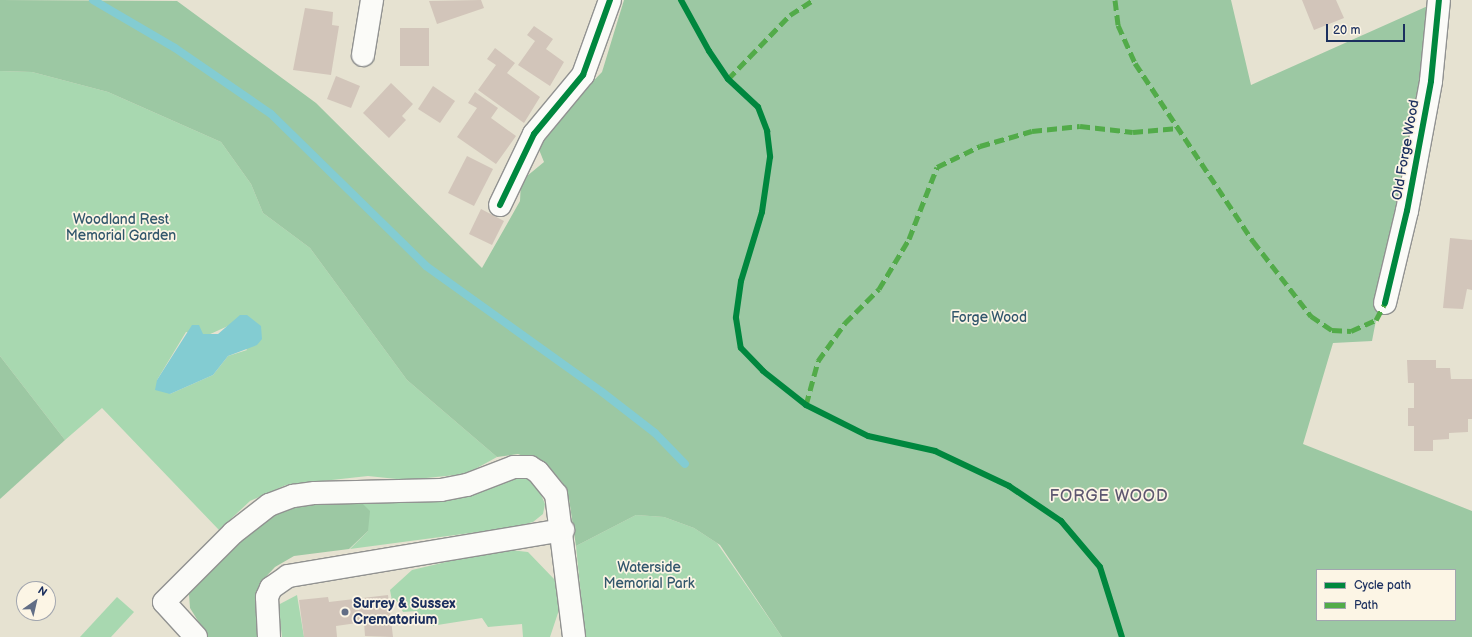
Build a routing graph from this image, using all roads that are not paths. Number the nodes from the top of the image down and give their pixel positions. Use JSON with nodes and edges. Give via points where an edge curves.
{"nodes":[{"id":1,"x":372,"y":0,"type":"edge"},
{"id":2,"x":610,"y":0,"type":"edge"},
{"id":3,"x":1439,"y":0,"type":"edge"},
{"id":4,"x":363,"y":55,"type":"dead end"},
{"id":5,"x":500,"y":206,"type":"dead end"},
{"id":6,"x":1385,"y":303,"type":"dead end"},
{"id":7,"x":562,"y":530,"type":"junction"},
{"id":8,"x":196,"y":637,"type":"edge"},
{"id":9,"x":269,"y":637,"type":"edge"},
{"id":10,"x":574,"y":637,"type":"edge"}],
"edges":[{"from":1,"to":4,"type":"street"},
{"from":2,"to":5,"type":"street","via":[[583,74],[534,134]]},
{"from":3,"to":6,"type":"street","name":"Old Forge Wood","via":[[1431,81],[1407,211]]},
{"from":7,"to":8,"type":"street","via":[[556,494],[549,481],[530,467],[514,467],[467,485],[440,490],[293,496],[268,505],[233,533],[164,602]]},
{"from":7,"to":9,"type":"street","via":[[288,576],[271,588],[268,597]]},
{"from":7,"to":10,"type":"street"}]}
